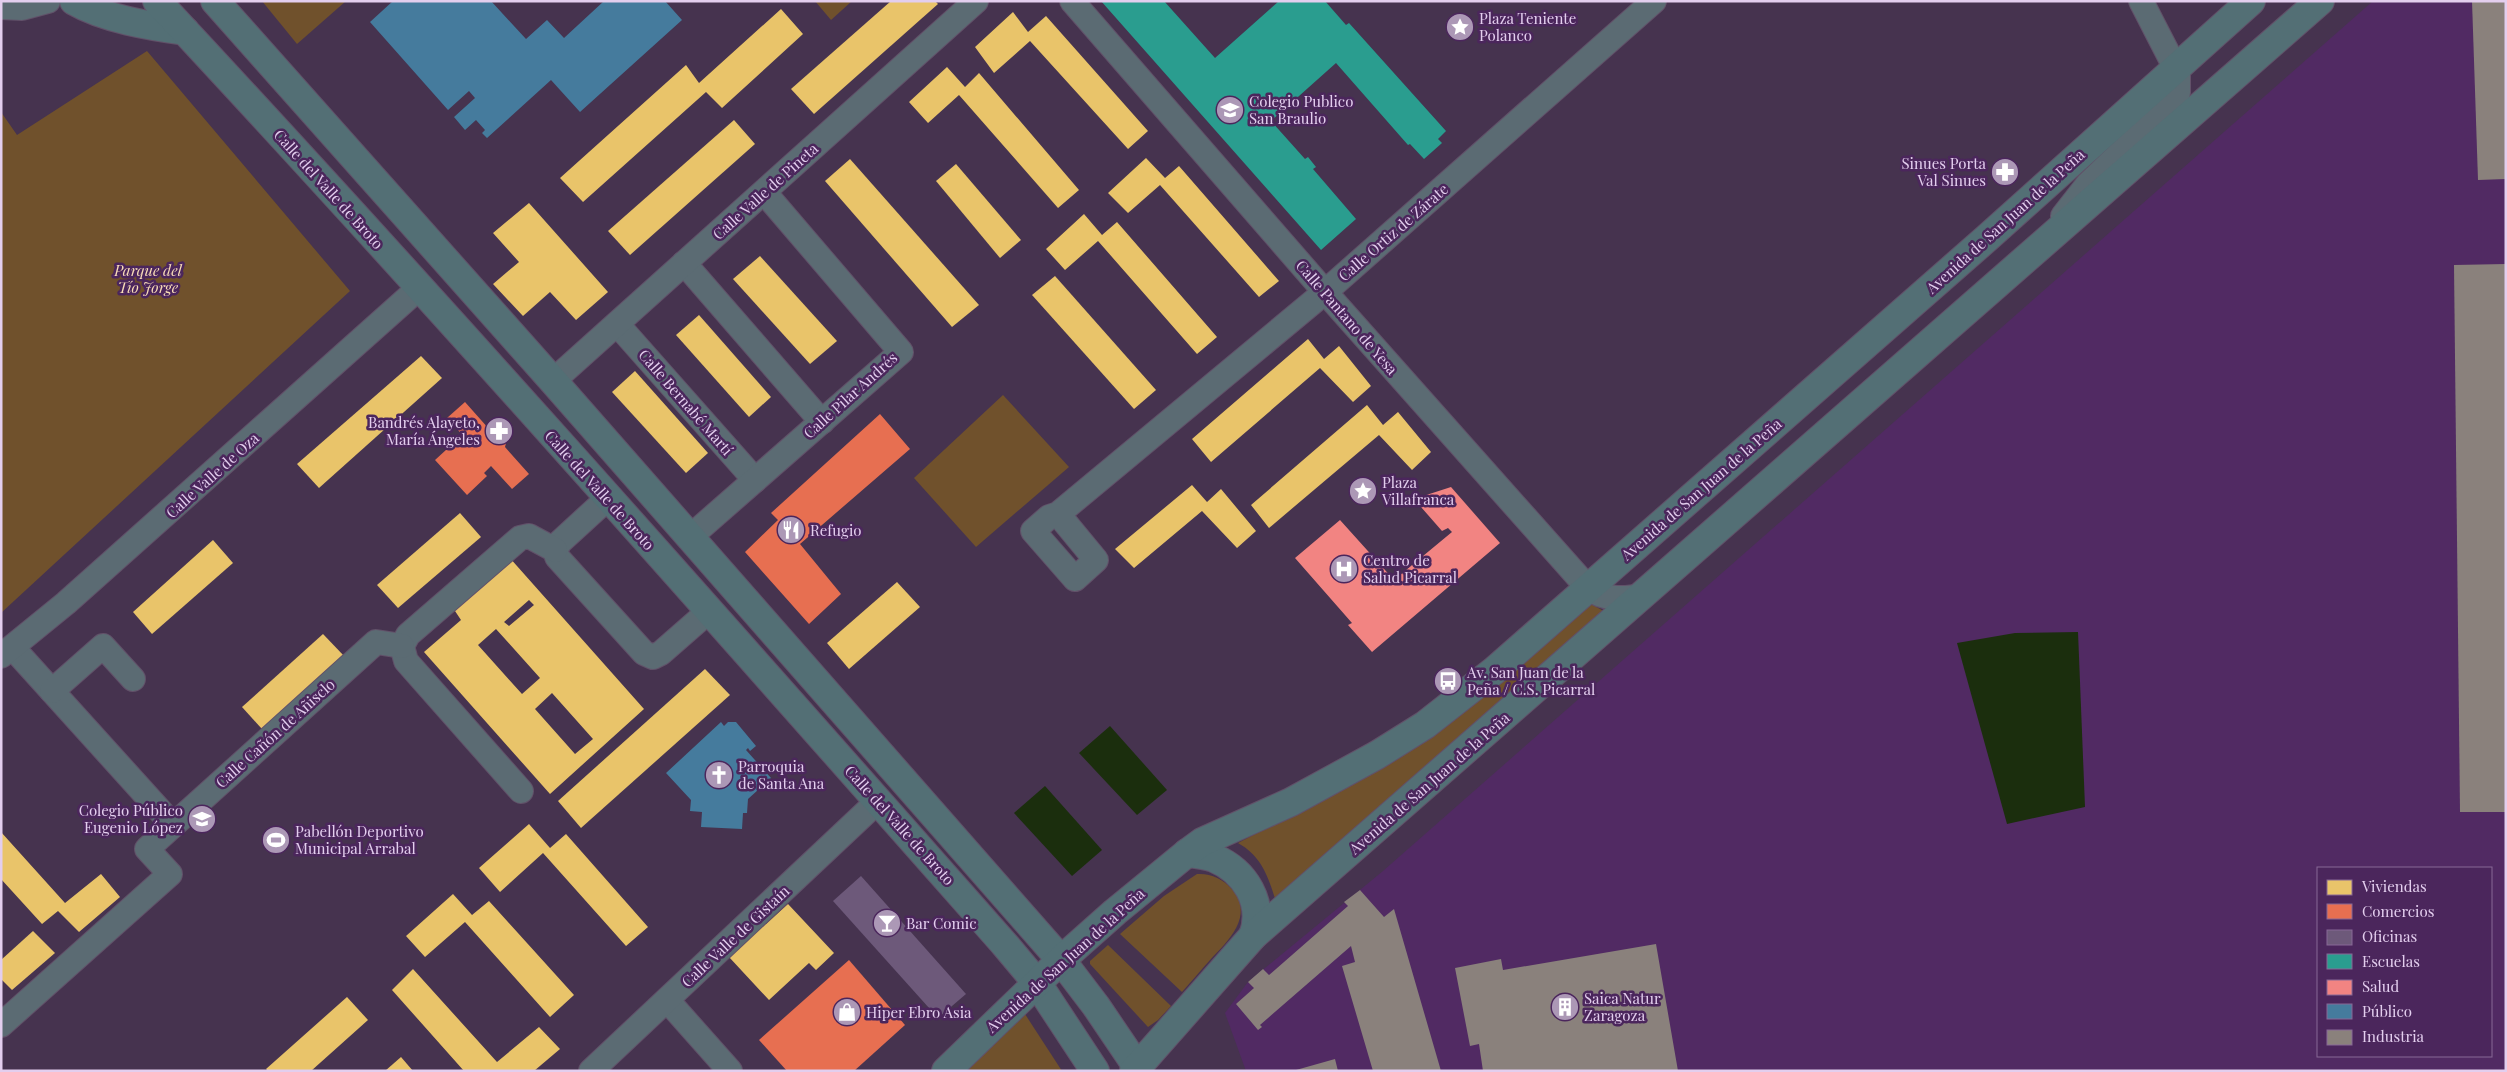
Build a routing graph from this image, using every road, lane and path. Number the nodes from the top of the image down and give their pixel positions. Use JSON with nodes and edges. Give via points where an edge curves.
{"nodes":[{"id":1,"x":48,"y":1,"type":"edge"},
{"id":2,"x":74,"y":1,"type":"edge"},
{"id":3,"x":157,"y":1,"type":"edge"},
{"id":4,"x":215,"y":1,"type":"edge"},
{"id":5,"x":976,"y":1,"type":"edge"},
{"id":6,"x":1072,"y":1,"type":"edge"},
{"id":7,"x":1654,"y":1,"type":"edge"},
{"id":8,"x":2141,"y":1,"type":"edge"},
{"id":9,"x":2251,"y":1,"type":"edge"},
{"id":10,"x":2320,"y":1,"type":"edge"},
{"id":11,"x":1,"y":7,"type":"edge"},
{"id":12,"x":185,"y":31,"type":"junction"},
{"id":13,"x":2175,"y":68,"type":"junction"},
{"id":14,"x":764,"y":192,"type":"junction"},
{"id":15,"x":2033,"y":254,"type":"junction"},
{"id":16,"x":684,"y":263,"type":"junction"},
{"id":17,"x":419,"y":288,"type":"junction"},
{"id":18,"x":1325,"y":292,"type":"junction"},
{"id":19,"x":617,"y":324,"type":"junction"},
{"id":20,"x":553,"y":381,"type":"junction"},
{"id":21,"x":822,"y":422,"type":"junction"},
{"id":22,"x":755,"y":480,"type":"junction"},
{"id":23,"x":608,"y":498,"type":"junction"},
{"id":24,"x":1058,"y":514,"type":"dead end"},
{"id":25,"x":690,"y":537,"type":"junction"},
{"id":26,"x":555,"y":550,"type":"junction"},
{"id":27,"x":1588,"y":588,"type":"junction"},
{"id":28,"x":1642,"y":596,"type":"junction"},
{"id":29,"x":708,"y":611,"type":"junction"},
{"id":30,"x":402,"y":646,"type":"junction"},
{"id":31,"x":7,"y":652,"type":"edge"},
{"id":32,"x":133,"y":679,"type":"dead end"},
{"id":33,"x":52,"y":691,"type":"junction"},
{"id":34,"x":521,"y":791,"type":"dead end"},
{"id":35,"x":878,"y":801,"type":"junction"},
{"id":36,"x":173,"y":825,"type":"junction"},
{"id":37,"x":1187,"y":853,"type":"junction"},
{"id":38,"x":1253,"y":936,"type":"junction"},
{"id":39,"x":1061,"y":960,"type":"junction"},
{"id":40,"x":1037,"y":983,"type":"junction"},
{"id":41,"x":667,"y":1000,"type":"junction"},
{"id":42,"x":1,"y":1025,"type":"edge"},
{"id":43,"x":1137,"y":1070,"type":"edge"},
{"id":44,"x":591,"y":1071,"type":"edge"},
{"id":45,"x":730,"y":1071,"type":"edge"},
{"id":46,"x":946,"y":1071,"type":"edge"},
{"id":47,"x":1095,"y":1071,"type":"edge"}],
"edges":[{"from":1,"to":11,"type":"street","via":[[22,8]]},
{"from":2,"to":12,"type":"main road","via":[[85,8]]},
{"from":3,"to":12,"type":"main road","name":"Calle del Valle de Broto"},
{"from":4,"to":20,"type":"main road","name":"Calle del Valle de Broto"},
{"from":5,"to":14,"type":"street","name":"Calle Valle de Pineta"},
{"from":6,"to":18,"type":"street","name":"Calle Pantano de Yesa"},
{"from":7,"to":18,"type":"street","name":"Calle Ortiz de Zárate"},
{"from":8,"to":13,"type":"street"},
{"from":9,"to":13,"type":"main road","name":"Avenida de San Juan de la Peña"},
{"from":10,"to":15,"type":"main road","name":"Avenida de San Juan de la Peña"},
{"from":12,"to":17,"type":"main road","name":"Calle del Valle de Broto"},
{"from":13,"to":15,"type":"street","name":"Avenida de San Juan de la Peña","via":[[2180,86],[2172,103],[2088,184]]},
{"from":13,"to":27,"type":"main road","name":"Avenida de San Juan de la Peña","via":[[1987,238]]},
{"from":14,"to":16,"type":"street","name":"Calle Valle de Pineta"},
{"from":14,"to":21,"type":"street","name":"Calle Pilar Andrés","via":[[901,352]]},
{"from":15,"to":28,"type":"main road","name":"Avenida de San Juan de la Peña"},
{"from":16,"to":19,"type":"street","name":"Calle Valle de Pineta"},
{"from":16,"to":21,"type":"street"},
{"from":17,"to":23,"type":"main road","name":"Calle del Valle de Broto"},
{"from":17,"to":31,"type":"street","name":"Calle Valle de Oza","via":[[221,467]]},
{"from":18,"to":24,"type":"street","name":"Calle Ortiz de Zárate"},
{"from":18,"to":27,"type":"street","name":"Calle Pantano de Yesa"},
{"from":19,"to":20,"type":"street","name":"Calle Valle de Pineta"},
{"from":19,"to":22,"type":"street","name":"Calle Bernabé Martí"},
{"from":20,"to":25,"type":"main road","name":"Calle del Valle de Broto"},
{"from":21,"to":22,"type":"street","name":"Calle Pilar Andrés"},
{"from":22,"to":25,"type":"street","name":"Calle Pilar Andrés"},
{"from":23,"to":26,"type":"street"},
{"from":23,"to":29,"type":"main road","name":"Calle del Valle de Broto"},
{"from":25,"to":39,"type":"main road","name":"Calle del Valle de Broto"},
{"from":26,"to":29,"type":"street","via":[[557,558],[644,653],[653,657]]},
{"from":26,"to":30,"type":"street","via":[[529,536],[520,538],[408,634]]},
{"from":27,"to":28,"type":"street","name":"Calle Pantano de Yesa","via":[[1599,595],[1614,598]]},
{"from":27,"to":37,"type":"main road","name":"Avenida de San Juan de la Peña","via":[[1496,670],[1425,725],[1347,773],[1202,842]]},
{"from":28,"to":38,"type":"main road","name":"Avenida de San Juan de la Peña"},
{"from":29,"to":35,"type":"main road","name":"Calle del Valle de Broto"},
{"from":30,"to":34,"type":"street","via":[[406,661]]},
{"from":30,"to":36,"type":"street","name":"Calle Cañón de Añisclo","via":[[376,642]]},
{"from":31,"to":33,"type":"street"},
{"from":32,"to":33,"type":"street","via":[[103,646]]},
{"from":33,"to":36,"type":"street"},
{"from":35,"to":40,"type":"main road","name":"Calle del Valle de Broto"},
{"from":35,"to":41,"type":"street","name":"Calle Valle de Gistaín"},
{"from":36,"to":42,"type":"street","name":"Calle Cañón de Añisclo","via":[[147,849],[170,874]]},
{"from":37,"to":38,"type":"main road","name":"Avenida de San Juan de la Peña","via":[[1212,857],[1245,882],[1258,910]]},
{"from":37,"to":39,"type":"main road","name":"Avenida de San Juan de la Peña"},
{"from":38,"to":43,"type":"main road","name":"Avenida de San Juan de la Peña"},
{"from":39,"to":40,"type":"main road","name":"Avenida de San Juan de la Peña"},
{"from":39,"to":43,"type":"main road","name":"Calle del Valle de Broto","via":[[1096,1006]]},
{"from":40,"to":46,"type":"main road","name":"Avenida de San Juan de la Peña"},
{"from":40,"to":47,"type":"main road","name":"Calle del Valle de Broto"},
{"from":41,"to":44,"type":"street","name":"Calle Valle de Gistaín"},
{"from":41,"to":45,"type":"street"}]}
